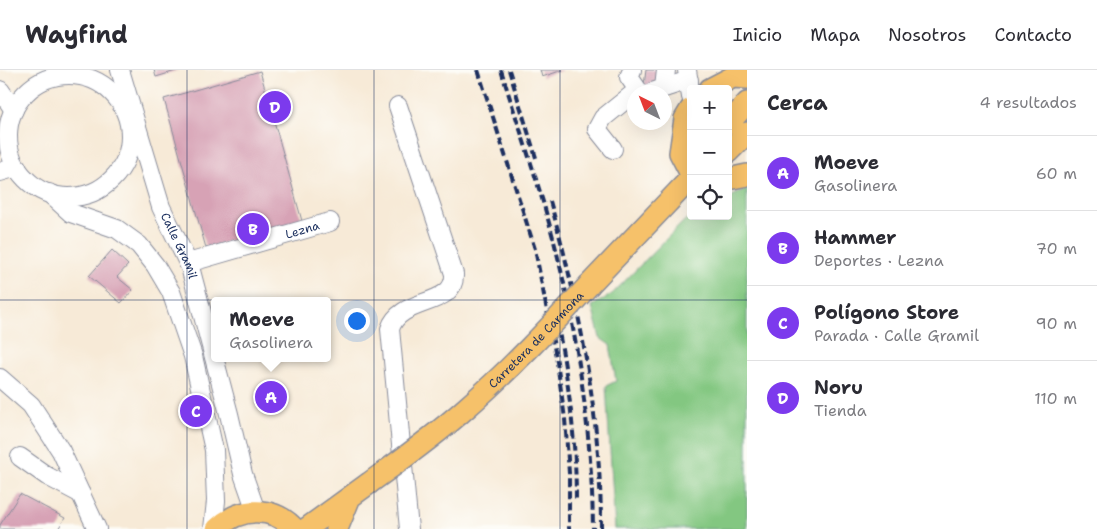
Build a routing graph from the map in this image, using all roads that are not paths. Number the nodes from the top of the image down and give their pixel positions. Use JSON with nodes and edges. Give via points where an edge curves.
{"nodes":[{"id":1,"x":120,"y":70,"type":"edge"},
{"id":2,"x":632,"y":70,"type":"edge"},
{"id":3,"x":666,"y":70,"type":"edge"},
{"id":4,"x":737,"y":70,"type":"edge"},
{"id":5,"x":747,"y":77,"type":"edge"},
{"id":6,"x":689,"y":82,"type":"edge"},
{"id":7,"x":638,"y":85,"type":"edge"},
{"id":8,"x":652,"y":85,"type":"edge"},
{"id":9,"x":718,"y":85,"type":"edge"},
{"id":10,"x":672,"y":86,"type":"edge"},
{"id":11,"x":0,"y":90,"type":"edge"},
{"id":12,"x":627,"y":103,"type":"edge"},
{"id":13,"x":747,"y":103,"type":"edge"},
{"id":14,"x":398,"y":106,"type":"dead end"},
{"id":15,"x":14,"y":110,"type":"junction"},
{"id":16,"x":687,"y":116,"type":"edge"},
{"id":17,"x":131,"y":117,"type":"junction"},
{"id":18,"x":732,"y":120,"type":"edge"},
{"id":19,"x":8,"y":132,"type":"junction"},
{"id":20,"x":747,"y":133,"type":"edge"},
{"id":21,"x":0,"y":148,"type":"edge"},
{"id":22,"x":732,"y":148,"type":"edge"},
{"id":23,"x":613,"y":149,"type":"dead end"},
{"id":24,"x":687,"y":166,"type":"edge"},
{"id":25,"x":8,"y":169,"type":"edge"},
{"id":26,"x":747,"y":174,"type":"edge"},
{"id":27,"x":732,"y":178,"type":"edge"},
{"id":28,"x":687,"y":182,"type":"edge"},
{"id":29,"x":49,"y":193,"type":"junction"},
{"id":30,"x":330,"y":222,"type":"dead end"},
{"id":31,"x":188,"y":263,"type":"junction"},
{"id":32,"x":211,"y":347,"type":"edge"},
{"id":33,"x":215,"y":362,"type":"edge"},
{"id":34,"x":0,"y":378,"type":"edge"},
{"id":35,"x":20,"y":457,"type":"dead end"},
{"id":36,"x":81,"y":494,"type":"junction"},
{"id":37,"x":346,"y":500,"type":"junction"},
{"id":38,"x":256,"y":511,"type":"junction"},
{"id":39,"x":288,"y":524,"type":"edge"},
{"id":40,"x":95,"y":527,"type":"edge"},
{"id":41,"x":215,"y":529,"type":"edge"},
{"id":42,"x":306,"y":529,"type":"edge"},
{"id":43,"x":337,"y":529,"type":"edge"},
{"id":44,"x":409,"y":529,"type":"edge"}],
"edges":[{"from":1,"to":17,"type":"street","name":"Calle Gramil"},
{"from":2,"to":7,"type":"street","via":[[629,77]]},
{"from":3,"to":8,"type":"street"},
{"from":4,"to":5,"type":"street"},
{"from":5,"to":9,"type":"main road","via":[[733,77]]},
{"from":6,"to":10,"type":"street"},
{"from":11,"to":15,"type":"street"},
{"from":12,"to":23,"type":"street","via":[[603,118],[597,128]]},
{"from":13,"to":18,"type":"main road"},
{"from":14,"to":44,"type":"street","via":[[455,281],[436,299],[399,314],[392,320],[390,329]]},
{"from":15,"to":17,"type":"street","via":[[26,93],[43,81],[70,75],[84,76],[103,85]]},
{"from":15,"to":19,"type":"street"},
{"from":16,"to":24,"type":"main road","via":[[680,153]]},
{"from":17,"to":29,"type":"street","via":[[127,155],[118,172],[104,186],[87,194],[68,197]]},
{"from":17,"to":31,"type":"street","name":"Calle Gramil","via":[[161,206]]},
{"from":19,"to":21,"type":"street"},
{"from":19,"to":25,"type":"street"},
{"from":20,"to":22,"type":"main road"},
{"from":25,"to":29,"type":"street"},
{"from":26,"to":27,"type":"main road"},
{"from":28,"to":37,"type":"main road","name":"Carretera de Carmona","bridge":true,"via":[[526,352],[466,409]]},
{"from":29,"to":41,"type":"street","name":"Calle Gramil","via":[[71,213],[117,229],[139,245],[171,292],[192,356],[214,450]]},
{"from":30,"to":31,"type":"street","name":"Lezna"},
{"from":31,"to":32,"type":"street","name":"Calle Gramil"},
{"from":33,"to":38,"type":"street","name":"Calle Gramil"},
{"from":34,"to":36,"type":"street","via":[[30,405],[61,452]]},
{"from":35,"to":36,"type":"street"},
{"from":36,"to":40,"type":"street"},
{"from":37,"to":39,"type":"main road"},
{"from":37,"to":42,"type":"main road"},
{"from":37,"to":43,"type":"main road"},
{"from":38,"to":39,"type":"main road"},
{"from":38,"to":41,"type":"main road","via":[[240,513]]}]}
